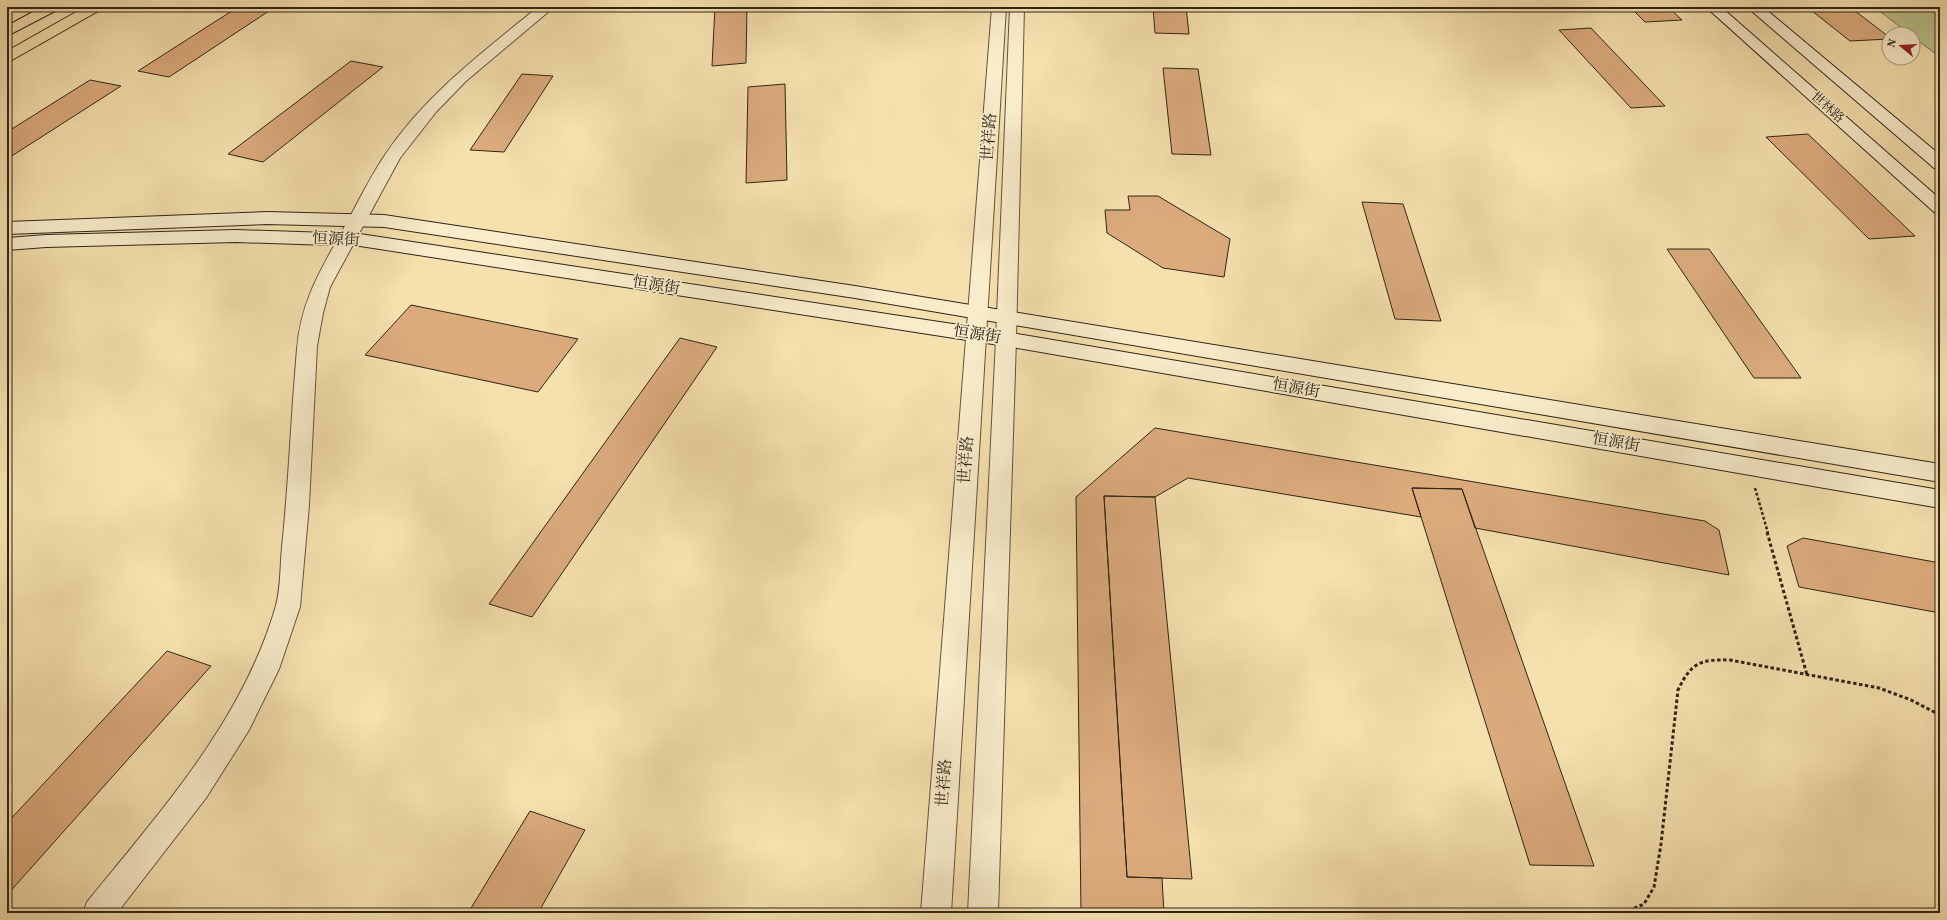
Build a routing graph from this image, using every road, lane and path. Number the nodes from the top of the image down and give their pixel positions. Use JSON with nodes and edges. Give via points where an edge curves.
{"nodes":[{"id":1,"x":52,"y":7,"type":"edge"},
{"id":2,"x":95,"y":7,"type":"edge"},
{"id":3,"x":547,"y":7,"type":"edge"},
{"id":4,"x":999,"y":7,"type":"edge"},
{"id":5,"x":1017,"y":7,"type":"edge"},
{"id":6,"x":1713,"y":7,"type":"edge"},
{"id":7,"x":1754,"y":7,"type":"edge"},
{"id":8,"x":7,"y":32,"type":"edge"},
{"id":9,"x":7,"y":57,"type":"edge"},
{"id":10,"x":1940,"y":164,"type":"edge"},
{"id":11,"x":1940,"y":208,"type":"edge"},
{"id":12,"x":356,"y":221,"type":"junction"},
{"id":13,"x":7,"y":228,"type":"edge"},
{"id":14,"x":346,"y":240,"type":"junction"},
{"id":15,"x":7,"y":244,"type":"edge"},
{"id":16,"x":977,"y":313,"type":"junction"},
{"id":17,"x":1006,"y":318,"type":"junction"},
{"id":18,"x":976,"y":335,"type":"junction"},
{"id":19,"x":1006,"y":339,"type":"junction"},
{"id":20,"x":1748,"y":466,"type":"junction"},
{"id":21,"x":1940,"y":473,"type":"edge"},
{"id":22,"x":1940,"y":499,"type":"edge"},
{"id":23,"x":1807,"y":675,"type":"junction"},
{"id":24,"x":1940,"y":715,"type":"edge"},
{"id":25,"x":98,"y":913,"type":"edge"},
{"id":26,"x":936,"y":913,"type":"edge"},
{"id":27,"x":983,"y":913,"type":"edge"},
{"id":28,"x":1623,"y":913,"type":"edge"}],
"edges":[{"from":1,"to":8,"type":"main road"},
{"from":2,"to":9,"type":"main road"},
{"from":3,"to":12,"type":"main road","via":[[461,78],[430,109],[392,157]]},
{"from":4,"to":16,"type":"main road","name":"世祥路"},
{"from":5,"to":17,"type":"main road","name":"世祥路"},
{"from":6,"to":11,"type":"main road","name":"世林路"},
{"from":7,"to":10,"type":"main road","name":"世林路"},
{"from":12,"to":13,"type":"main road","name":"恒源街","via":[[267,218]]},
{"from":12,"to":14,"type":"main road"},
{"from":12,"to":16,"type":"main road","name":"恒源街","via":[[384,221]]},
{"from":14,"to":15,"type":"main road","name":"恒源街","via":[[236,236]]},
{"from":14,"to":18,"type":"main road","name":"恒源街","via":[[360,240]]},
{"from":14,"to":25,"type":"main road","via":[[321,286],[313,313],[307,346],[298,505],[288,607],[266,669],[240,721],[196,789]]},
{"from":16,"to":17,"type":"main road","name":"恒源街"},
{"from":16,"to":18,"type":"main road","name":"世祥路"},
{"from":17,"to":19,"type":"main road","name":"世祥路"},
{"from":17,"to":21,"type":"main road","name":"恒源街"},
{"from":18,"to":19,"type":"main road","name":"恒源街"},
{"from":18,"to":26,"type":"main road","name":"世祥路"},
{"from":19,"to":20,"type":"main road","name":"恒源街"},
{"from":19,"to":27,"type":"main road","name":"世祥路"},
{"from":20,"to":22,"type":"main road","name":"恒源街"},
{"from":20,"to":23,"type":"path"},
{"from":23,"to":24,"type":"path","via":[[1879,688]]},
{"from":23,"to":28,"type":"path","via":[[1714,659],[1694,664],[1684,676],[1678,690],[1654,887],[1644,904]]}]}
